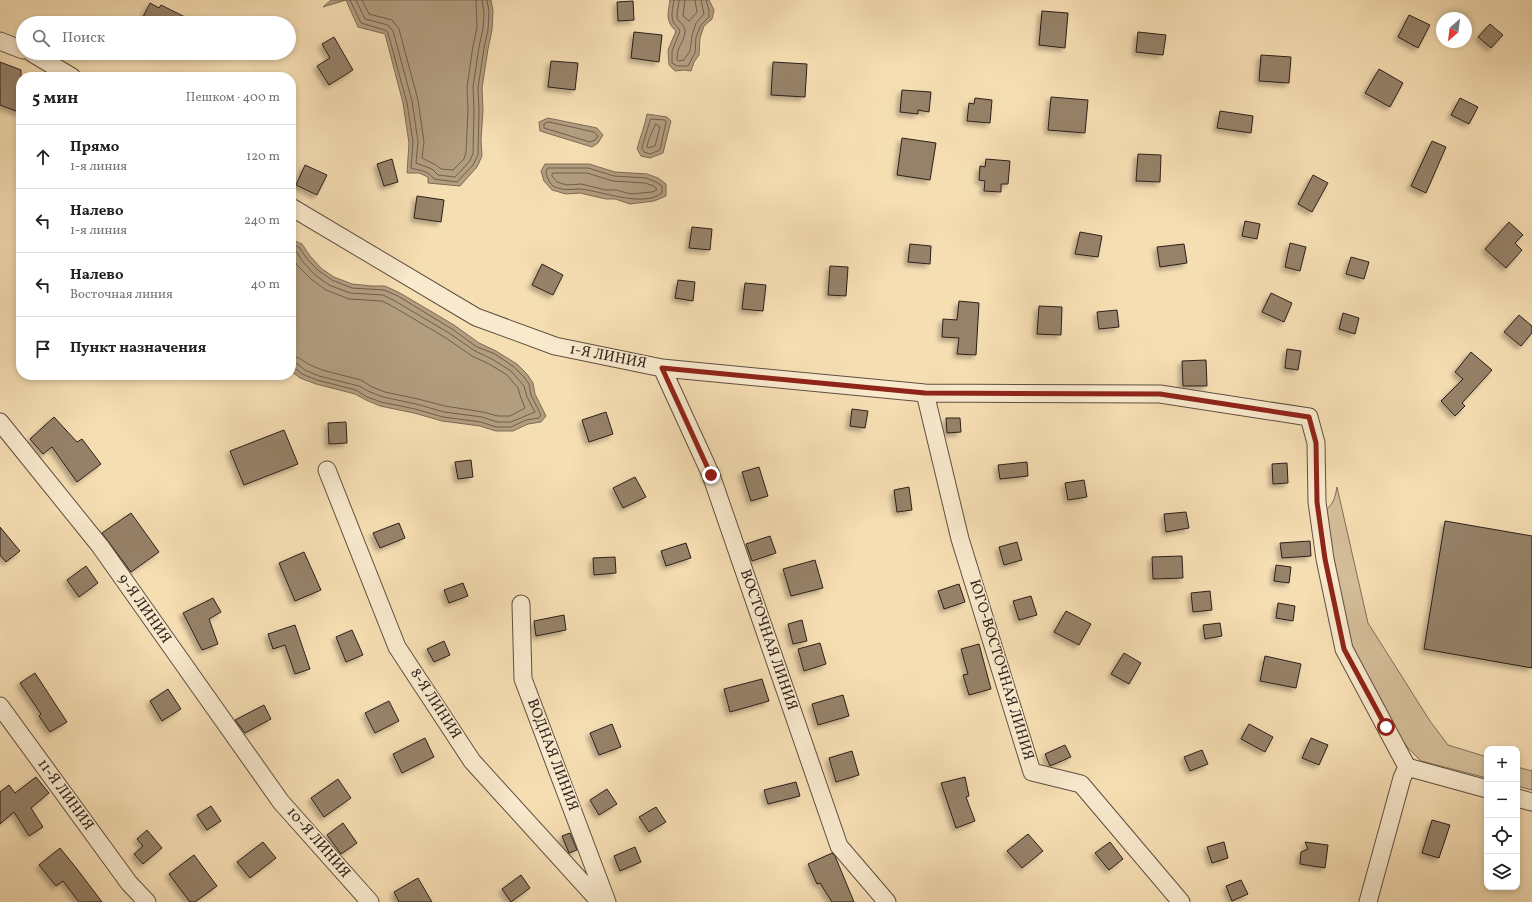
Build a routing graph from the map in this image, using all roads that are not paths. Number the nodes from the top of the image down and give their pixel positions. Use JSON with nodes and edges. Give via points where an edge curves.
{"nodes":[{"id":1,"x":0,"y":40,"type":"edge"},
{"id":2,"x":16,"y":47,"type":"edge"},
{"id":3,"x":44,"y":60,"type":"edge"},
{"id":4,"x":64,"y":72,"type":"edge"},
{"id":5,"x":296,"y":210,"type":"edge"},
{"id":6,"x":662,"y":368,"type":"junction"},
{"id":7,"x":925,"y":393,"type":"junction"},
{"id":8,"x":0,"y":422,"type":"edge"},
{"id":9,"x":327,"y":470,"type":"dead end"},
{"id":10,"x":521,"y":604,"type":"dead end"},
{"id":11,"x":0,"y":706,"type":"edge"},
{"id":12,"x":1407,"y":767,"type":"junction"},
{"id":13,"x":1484,"y":788,"type":"edge"},
{"id":14,"x":1520,"y":799,"type":"edge"},
{"id":15,"x":281,"y":802,"type":"joint"},
{"id":16,"x":1532,"y":802,"type":"edge"},
{"id":17,"x":147,"y":902,"type":"edge"},
{"id":18,"x":370,"y":902,"type":"edge"},
{"id":19,"x":600,"y":902,"type":"edge"},
{"id":20,"x":607,"y":902,"type":"edge"},
{"id":21,"x":887,"y":902,"type":"edge"},
{"id":22,"x":1182,"y":902,"type":"edge"},
{"id":23,"x":1368,"y":902,"type":"edge"}],
"edges":[{"from":1,"to":2,"type":"street"},
{"from":3,"to":4,"type":"street"},
{"from":5,"to":6,"type":"street","name":"1-Я ЛИНИЯ","via":[[476,317],[555,346]]},
{"from":6,"to":7,"type":"street","name":"1-Я ЛИНИЯ"},
{"from":6,"to":21,"type":"street","name":"ВОСТОЧНАЯ ЛИНИЯ","via":[[711,475],[839,846]]},
{"from":7,"to":12,"type":"street","name":"1-Я ЛИНИЯ","via":[[1160,394],[1309,417],[1316,443],[1317,502],[1325,559],[1344,649]]},
{"from":7,"to":22,"type":"street","name":"ЮГО-ВОСТОЧНАЯ ЛИНИЯ","via":[[960,539],[1032,772],[1081,784]]},
{"from":8,"to":15,"type":"street","name":"9-Я ЛИНИЯ","via":[[100,546]]},
{"from":9,"to":19,"type":"street","name":"8-Я ЛИНИЯ","via":[[397,647],[472,761]]},
{"from":10,"to":20,"type":"street","name":"ВОДНАЯ ЛИНИЯ","via":[[523,678]]},
{"from":11,"to":17,"type":"street","name":"11-Я ЛИНИЯ","via":[[129,883]]},
{"from":12,"to":13,"type":"street"},
{"from":12,"to":23,"type":"street"},
{"from":14,"to":16,"type":"street"},
{"from":15,"to":18,"type":"street","name":"10-Я ЛИНИЯ"}]}
